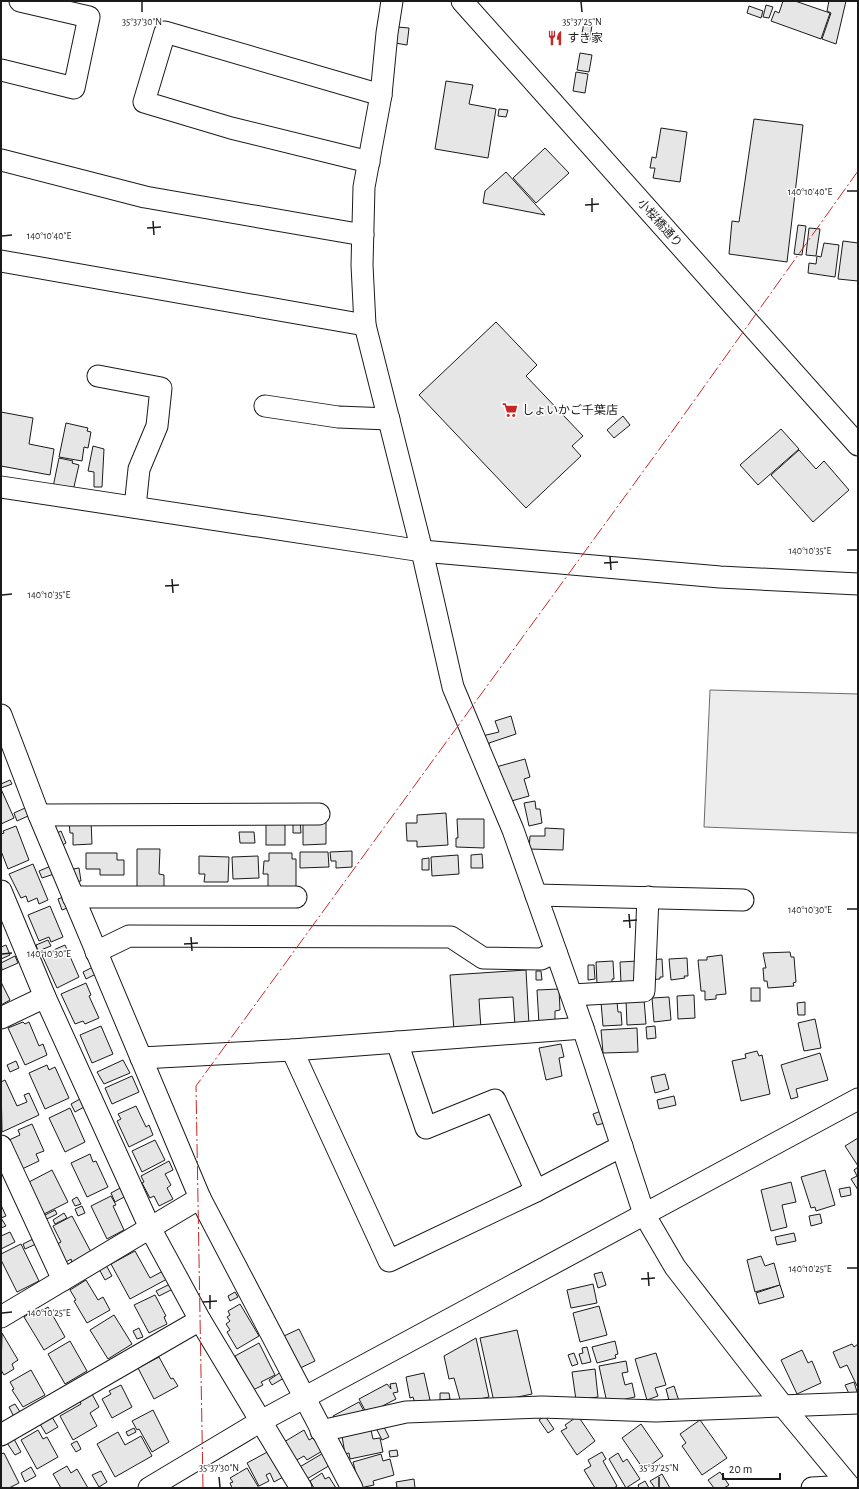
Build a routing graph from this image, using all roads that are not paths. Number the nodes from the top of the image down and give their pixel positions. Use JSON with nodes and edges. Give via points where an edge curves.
{"nodes":[{"id":1,"x":20,"y":1,"type":"edge"},
{"id":2,"x":392,"y":1,"type":"edge"},
{"id":3,"x":462,"y":1,"type":"edge"},
{"id":4,"x":1,"y":70,"type":"edge"},
{"id":5,"x":381,"y":95,"type":"junction"},
{"id":6,"x":1,"y":160,"type":"edge"},
{"id":7,"x":369,"y":162,"type":"junction"},
{"id":8,"x":363,"y":235,"type":"junction"},
{"id":9,"x":1,"y":261,"type":"edge"},
{"id":10,"x":365,"y":325,"type":"junction"},
{"id":11,"x":98,"y":376,"type":"dead end"},
{"id":12,"x":265,"y":406,"type":"dead end"},
{"id":13,"x":389,"y":419,"type":"junction"},
{"id":14,"x":858,"y":446,"type":"edge"},
{"id":15,"x":1,"y":487,"type":"edge"},
{"id":16,"x":135,"y":507,"type":"junction"},
{"id":17,"x":422,"y":551,"type":"junction"},
{"id":18,"x":858,"y":584,"type":"edge"},
{"id":19,"x":1,"y":715,"type":"edge"},
{"id":20,"x":319,"y":814,"type":"dead end"},
{"id":21,"x":39,"y":815,"type":"junction"},
{"id":22,"x":536,"y":895,"type":"junction"},
{"id":23,"x":73,"y":897,"type":"junction"},
{"id":24,"x":648,"y":897,"type":"junction"},
{"id":25,"x":3,"y":898,"type":"edge"},
{"id":26,"x":296,"y":898,"type":"dead end"},
{"id":27,"x":743,"y":900,"type":"dead end"},
{"id":28,"x":96,"y":952,"type":"junction"},
{"id":29,"x":556,"y":952,"type":"junction"},
{"id":30,"x":572,"y":995,"type":"junction"},
{"id":31,"x":45,"y":997,"type":"junction"},
{"id":32,"x":1,"y":1018,"type":"edge"},
{"id":33,"x":583,"y":1028,"type":"junction"},
{"id":34,"x":397,"y":1042,"type":"junction"},
{"id":35,"x":292,"y":1050,"type":"junction"},
{"id":36,"x":141,"y":1058,"type":"junction"},
{"id":37,"x":858,"y":1099,"type":"edge"},
{"id":38,"x":1,"y":1146,"type":"edge"},
{"id":39,"x":622,"y":1146,"type":"junction"},
{"id":40,"x":536,"y":1191,"type":"junction"},
{"id":41,"x":200,"y":1198,"type":"junction"},
{"id":42,"x":644,"y":1214,"type":"junction"},
{"id":43,"x":150,"y":1228,"type":"junction"},
{"id":44,"x":63,"y":1280,"type":"junction"},
{"id":45,"x":1,"y":1317,"type":"edge"},
{"id":46,"x":200,"y":1320,"type":"junction"},
{"id":47,"x":304,"y":1399,"type":"junction"},
{"id":48,"x":858,"y":1403,"type":"edge"},
{"id":49,"x":783,"y":1406,"type":"junction"},
{"id":50,"x":261,"y":1421,"type":"junction"},
{"id":51,"x":321,"y":1431,"type":"junction"},
{"id":52,"x":1,"y":1435,"type":"edge"},
{"id":53,"x":172,"y":1482,"type":"edge"},
{"id":54,"x":850,"y":1487,"type":"edge"},
{"id":55,"x":149,"y":1488,"type":"edge"},
{"id":56,"x":300,"y":1488,"type":"edge"},
{"id":57,"x":352,"y":1488,"type":"edge"},
{"id":58,"x":812,"y":1488,"type":"edge"}],
"edges":[{"from":1,"to":4,"type":"street","via":[[89,17],[74,88]]},
{"from":2,"to":5,"type":"street","via":[[386,33]]},
{"from":3,"to":14,"type":"street","name":"小桜橋通り"},
{"from":5,"to":7,"type":"street"},
{"from":5,"to":7,"type":"street","via":[[165,32],[144,102],[231,128]]},
{"from":6,"to":8,"type":"street","via":[[145,197]]},
{"from":7,"to":8,"type":"street","via":[[364,187]]},
{"from":8,"to":10,"type":"street"},
{"from":9,"to":10,"type":"street"},
{"from":10,"to":13,"type":"street"},
{"from":11,"to":16,"type":"street","via":[[161,388],[157,426],[139,469]]},
{"from":12,"to":13,"type":"street","via":[[338,417]]},
{"from":13,"to":17,"type":"street"},
{"from":15,"to":16,"type":"street"},
{"from":16,"to":17,"type":"street"},
{"from":17,"to":18,"type":"street","via":[[720,577]]},
{"from":17,"to":22,"type":"street","via":[[453,687]]},
{"from":19,"to":21,"type":"street"},
{"from":20,"to":21,"type":"street"},
{"from":21,"to":23,"type":"street"},
{"from":22,"to":24,"type":"street"},
{"from":22,"to":29,"type":"street"},
{"from":23,"to":26,"type":"street"},
{"from":23,"to":28,"type":"street"},
{"from":24,"to":27,"type":"street"},
{"from":24,"to":30,"type":"street","via":[[644,991]]},
{"from":25,"to":31,"type":"street"},
{"from":28,"to":29,"type":"street","via":[[129,936],[451,937],[483,958],[541,959]]},
{"from":28,"to":36,"type":"street"},
{"from":29,"to":30,"type":"street"},
{"from":30,"to":33,"type":"street"},
{"from":31,"to":32,"type":"street"},
{"from":31,"to":43,"type":"street"},
{"from":33,"to":34,"type":"street"},
{"from":33,"to":39,"type":"street"},
{"from":34,"to":35,"type":"street"},
{"from":34,"to":40,"type":"street","via":[[426,1128],[495,1100]]},
{"from":35,"to":36,"type":"street"},
{"from":35,"to":40,"type":"street","via":[[388,1261]]},
{"from":36,"to":41,"type":"street"},
{"from":37,"to":42,"type":"street"},
{"from":38,"to":44,"type":"street"},
{"from":39,"to":40,"type":"street"},
{"from":39,"to":42,"type":"street"},
{"from":41,"to":43,"type":"street"},
{"from":41,"to":47,"type":"street"},
{"from":42,"to":47,"type":"street"},
{"from":42,"to":49,"type":"street","via":[[675,1267]]},
{"from":43,"to":44,"type":"street"},
{"from":43,"to":46,"type":"street"},
{"from":44,"to":45,"type":"street"},
{"from":46,"to":50,"type":"street"},
{"from":46,"to":52,"type":"street"},
{"from":47,"to":50,"type":"street"},
{"from":47,"to":51,"type":"street"},
{"from":48,"to":49,"type":"street"},
{"from":49,"to":51,"type":"street","via":[[656,1411],[542,1407],[406,1412]]},
{"from":49,"to":54,"type":"street"},
{"from":50,"to":53,"type":"street"},
{"from":50,"to":56,"type":"street"},
{"from":51,"to":57,"type":"street"},
{"from":53,"to":55,"type":"street"},
{"from":54,"to":58,"type":"street"}]}
